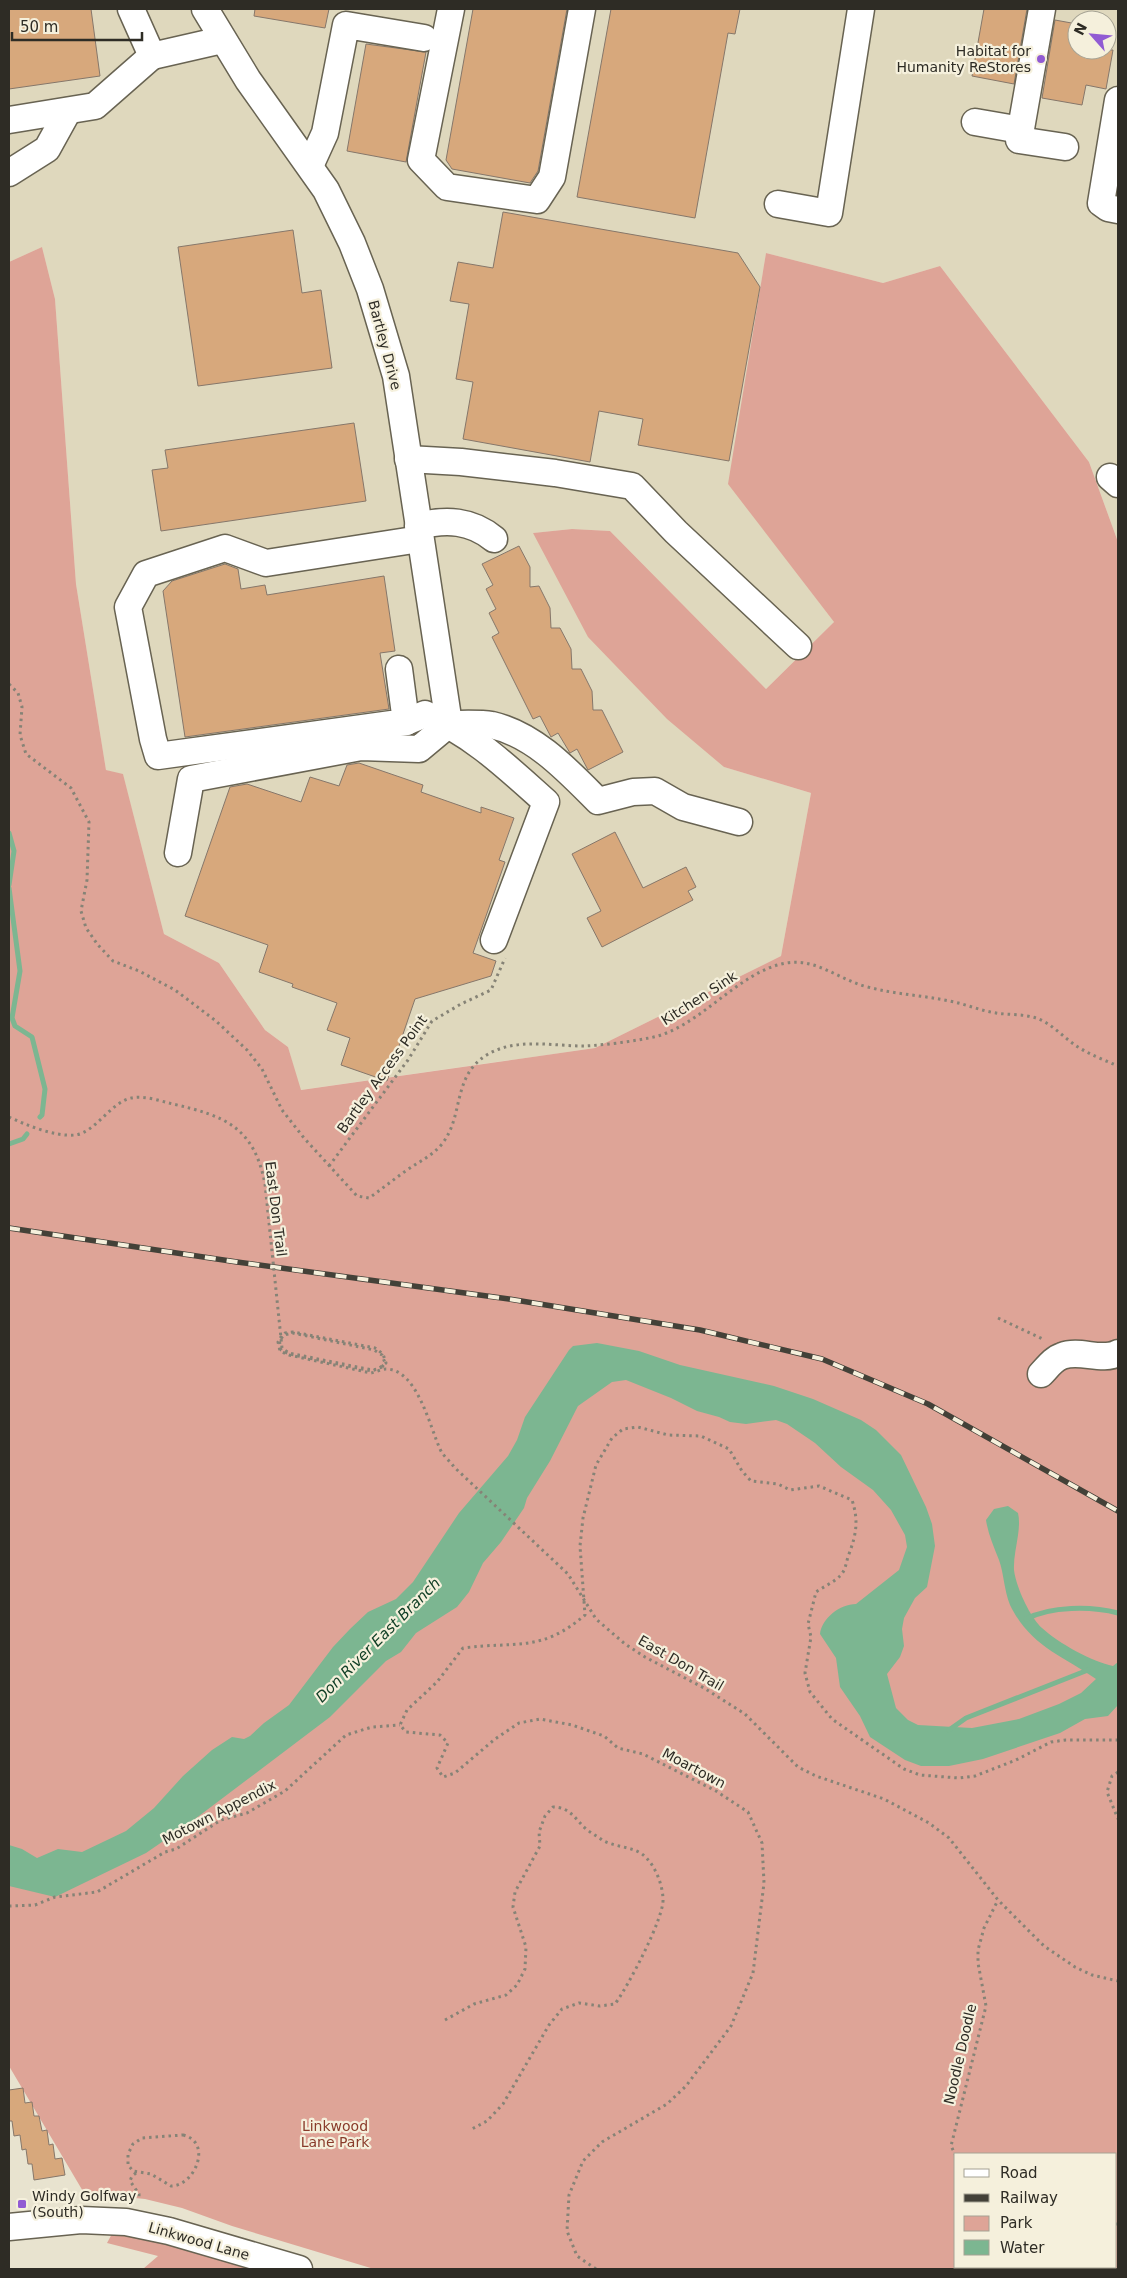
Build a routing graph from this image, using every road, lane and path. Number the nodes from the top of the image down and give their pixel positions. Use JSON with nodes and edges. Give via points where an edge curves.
{"nodes":[{"id":1,"x":132,"y":9,"type":"edge"},
{"id":2,"x":205,"y":9,"type":"edge"},
{"id":3,"x":451,"y":9,"type":"edge"},
{"id":4,"x":582,"y":9,"type":"edge"},
{"id":5,"x":861,"y":9,"type":"edge"},
{"id":6,"x":1042,"y":9,"type":"edge"},
{"id":7,"x":424,"y":38,"type":"dead end"},
{"id":8,"x":222,"y":40,"type":"junction"},
{"id":9,"x":152,"y":56,"type":"junction"},
{"id":10,"x":1118,"y":100,"type":"edge"},
{"id":11,"x":68,"y":111,"type":"junction"},
{"id":12,"x":9,"y":120,"type":"edge"},
{"id":13,"x":975,"y":122,"type":"dead end"},
{"id":14,"x":1021,"y":130,"type":"junction"},
{"id":15,"x":1065,"y":146,"type":"dead end"},
{"id":16,"x":310,"y":166,"type":"junction"},
{"id":17,"x":9,"y":173,"type":"edge"},
{"id":18,"x":778,"y":204,"type":"dead end"},
{"id":19,"x":1118,"y":210,"type":"edge"},
{"id":20,"x":408,"y":460,"type":"junction"},
{"id":21,"x":419,"y":533,"type":"junction"},
{"id":22,"x":494,"y":539,"type":"dead end"},
{"id":23,"x":798,"y":646,"type":"dead end"},
{"id":24,"x":399,"y":669,"type":"dead end"},
{"id":25,"x":9,"y":684,"type":"edge"},
{"id":26,"x":406,"y":722,"type":"junction"},
{"id":27,"x":449,"y":724,"type":"junction"},
{"id":28,"x":739,"y":822,"type":"dead end"},
{"id":29,"x":178,"y":853,"type":"dead end"},
{"id":30,"x":494,"y":940,"type":"joint"},
{"id":31,"x":1118,"y":1066,"type":"edge"},
{"id":32,"x":9,"y":1117,"type":"edge"},
{"id":33,"x":329,"y":1166,"type":"junction"},
{"id":34,"x":998,"y":1318,"type":"dead end"},
{"id":35,"x":1118,"y":1353,"type":"edge"},
{"id":36,"x":1067,"y":1354,"type":"junction"},
{"id":37,"x":1040,"y":1374,"type":"dead end"},
{"id":38,"x":585,"y":1599,"type":"junction"},
{"id":39,"x":400,"y":1725,"type":"junction"},
{"id":40,"x":1118,"y":1740,"type":"edge"},
{"id":41,"x":1118,"y":1772,"type":"edge"},
{"id":42,"x":1118,"y":1819,"type":"edge"},
{"id":43,"x":998,"y":1900,"type":"junction"},
{"id":44,"x":9,"y":1906,"type":"edge"},
{"id":45,"x":1118,"y":1982,"type":"edge"},
{"id":46,"x":445,"y":2020,"type":"dead end"},
{"id":47,"x":470,"y":2130,"type":"dead end"},
{"id":48,"x":954,"y":2153,"type":"edge"},
{"id":49,"x":136,"y":2173,"type":"junction"},
{"id":50,"x":139,"y":2199,"type":"dead end"},
{"id":51,"x":9,"y":2227,"type":"edge"},
{"id":52,"x":299,"y":2269,"type":"edge"},
{"id":53,"x":596,"y":2269,"type":"edge"}],
"edges":[{"from":1,"to":9,"type":"street"},
{"from":2,"to":8,"type":"street","name":"Bartley Drive"},
{"from":3,"to":4,"type":"street","via":[[421,160],[447,186],[537,200],[552,176]]},
{"from":5,"to":18,"type":"street","via":[[829,212]]},
{"from":6,"to":14,"type":"street"},
{"from":7,"to":16,"type":"street","via":[[346,25],[325,133]]},
{"from":8,"to":9,"type":"street"},
{"from":8,"to":16,"type":"street","name":"Bartley Drive"},
{"from":9,"to":11,"type":"street","via":[[96,106]]},
{"from":10,"to":19,"type":"street","via":[[1101,203]]},
{"from":11,"to":12,"type":"street"},
{"from":11,"to":17,"type":"street","via":[[47,149]]},
{"from":13,"to":14,"type":"street"},
{"from":14,"to":15,"type":"street","via":[[1019,140]]},
{"from":16,"to":20,"type":"street","name":"Bartley Drive","via":[[326,190],[352,243],[373,298],[396,376]]},
{"from":20,"to":21,"type":"street","name":"Bartley Drive"},
{"from":20,"to":23,"type":"street","via":[[521,469],[632,486],[681,537]]},
{"from":21,"to":22,"type":"street","via":[[433,522],[455,522],[480,529]]},
{"from":21,"to":26,"type":"street","via":[[266,562],[225,548],[146,574],[128,607],[158,756]]},
{"from":21,"to":27,"type":"street","name":"Bartley Drive"},
{"from":24,"to":26,"type":"street"},
{"from":25,"to":33,"type":"path","name":"Kitchen Sink","via":[[18,693],[22,707],[20,735],[26,754],[71,788],[89,822],[88,880],[81,911],[86,928],[113,961],[175,990],[247,1050],[262,1069],[282,1110]]},
{"from":26,"to":27,"type":"street","via":[[425,714]]},
{"from":27,"to":28,"type":"street","via":[[490,725],[522,735],[558,763],[598,802],[633,792],[654,791],[683,807]]},
{"from":27,"to":29,"type":"street","via":[[419,749],[361,747],[191,779]]},
{"from":27,"to":30,"type":"street","via":[[501,762],[546,802]]},
{"from":30,"to":33,"type":"path","name":"Bartley Access Point","via":[[506,956],[491,990],[432,1021],[408,1060]]},
{"from":31,"to":33,"type":"path","name":"Kitchen Sink","via":[[1075,1045],[1035,1018],[894,994],[860,985],[816,964],[786,962],[764,970],[671,1032],[652,1038],[584,1046],[526,1044],[488,1054],[473,1065],[464,1079],[444,1142],[431,1156],[369,1198],[357,1196]]},
{"from":32,"to":38,"type":"path","name":"East Don Trail","bridge":true,"via":[[50,1132],[76,1135],[101,1120],[116,1104],[131,1098],[145,1098],[214,1114],[226,1122],[252,1144],[265,1184],[278,1322],[279,1331],[280,1340],[282,1348],[289,1353],[372,1370],[378,1369],[380,1366],[386,1362],[383,1354],[375,1348],[293,1332],[285,1333],[279,1339],[280,1344],[281,1350],[289,1354],[372,1371],[380,1370],[384,1364],[382,1355],[374,1350],[292,1333],[284,1335],[278,1342],[280,1351],[289,1356],[371,1373],[384,1368],[408,1381],[417,1391],[441,1451],[568,1574]]},
{"from":34,"to":36,"type":"path","via":[[1036,1334]]},
{"from":35,"to":36,"type":"street","via":[[1107,1356]]},
{"from":36,"to":37,"type":"street","via":[[1057,1358]]},
{"from":38,"to":39,"type":"path","via":[[585,1615],[559,1634],[522,1646],[463,1648],[438,1682],[407,1710]]},
{"from":38,"to":40,"type":"path","via":[[580,1546],[583,1518],[596,1465],[608,1442],[623,1429],[638,1427],[668,1434],[701,1436],[729,1449],[751,1481],[778,1484],[790,1490],[819,1486],[852,1500],[857,1529],[854,1544],[839,1577],[816,1592],[808,1624],[811,1637],[805,1673],[810,1692],[832,1719],[860,1741],[904,1769],[920,1775],[958,1778],[975,1776],[1051,1742]]},
{"from":38,"to":43,"type":"path","name":"East Don Trail","via":[[596,1619],[625,1644],[744,1714],[798,1767],[884,1799],[929,1823],[954,1844]]},
{"from":39,"to":44,"type":"path","name":"Motown Appendix","via":[[372,1727],[346,1735],[285,1791],[247,1813],[221,1820],[97,1892],[55,1897],[35,1905]]},
{"from":39,"to":53,"type":"path","name":"Moartown","via":[[406,1732],[440,1735],[448,1743],[436,1768],[443,1777],[455,1773],[519,1723],[540,1719],[572,1725],[604,1736],[618,1748],[643,1754],[716,1791],[748,1812],[762,1843],[764,1883],[753,1973],[731,2026],[686,2086],[667,2104],[602,2142],[583,2161],[568,2195],[567,2231],[577,2256]]},
{"from":41,"to":42,"type":"path","via":[[1112,1776],[1107,1792]]},
{"from":43,"to":45,"type":"path","name":"East Don Trail","via":[[1059,1958],[1092,1975]]},
{"from":43,"to":48,"type":"path","name":"Noodle Doodle","via":[[984,1928],[978,1950],[986,2006],[951,2146]]},
{"from":46,"to":47,"type":"path","via":[[474,2004],[506,1995],[525,1969],[526,1947],[513,1907],[515,1892],[540,1846],[539,1832],[545,1816],[553,1807],[562,1807],[606,1842],[642,1854],[656,1871],[664,1899],[656,1926],[627,1988],[615,2004],[579,2003],[562,2009],[549,2025],[503,2104],[487,2121]]},
{"from":49,"to":49,"type":"path","via":[[151,2174],[166,2185],[178,2186],[196,2165],[198,2146],[183,2135],[140,2139],[132,2146],[128,2160]]},
{"from":49,"to":50,"type":"path","via":[[130,2182]]},
{"from":51,"to":52,"type":"street","name":"Linkwood Lane","via":[[81,2220],[126,2222],[169,2231]]}]}
